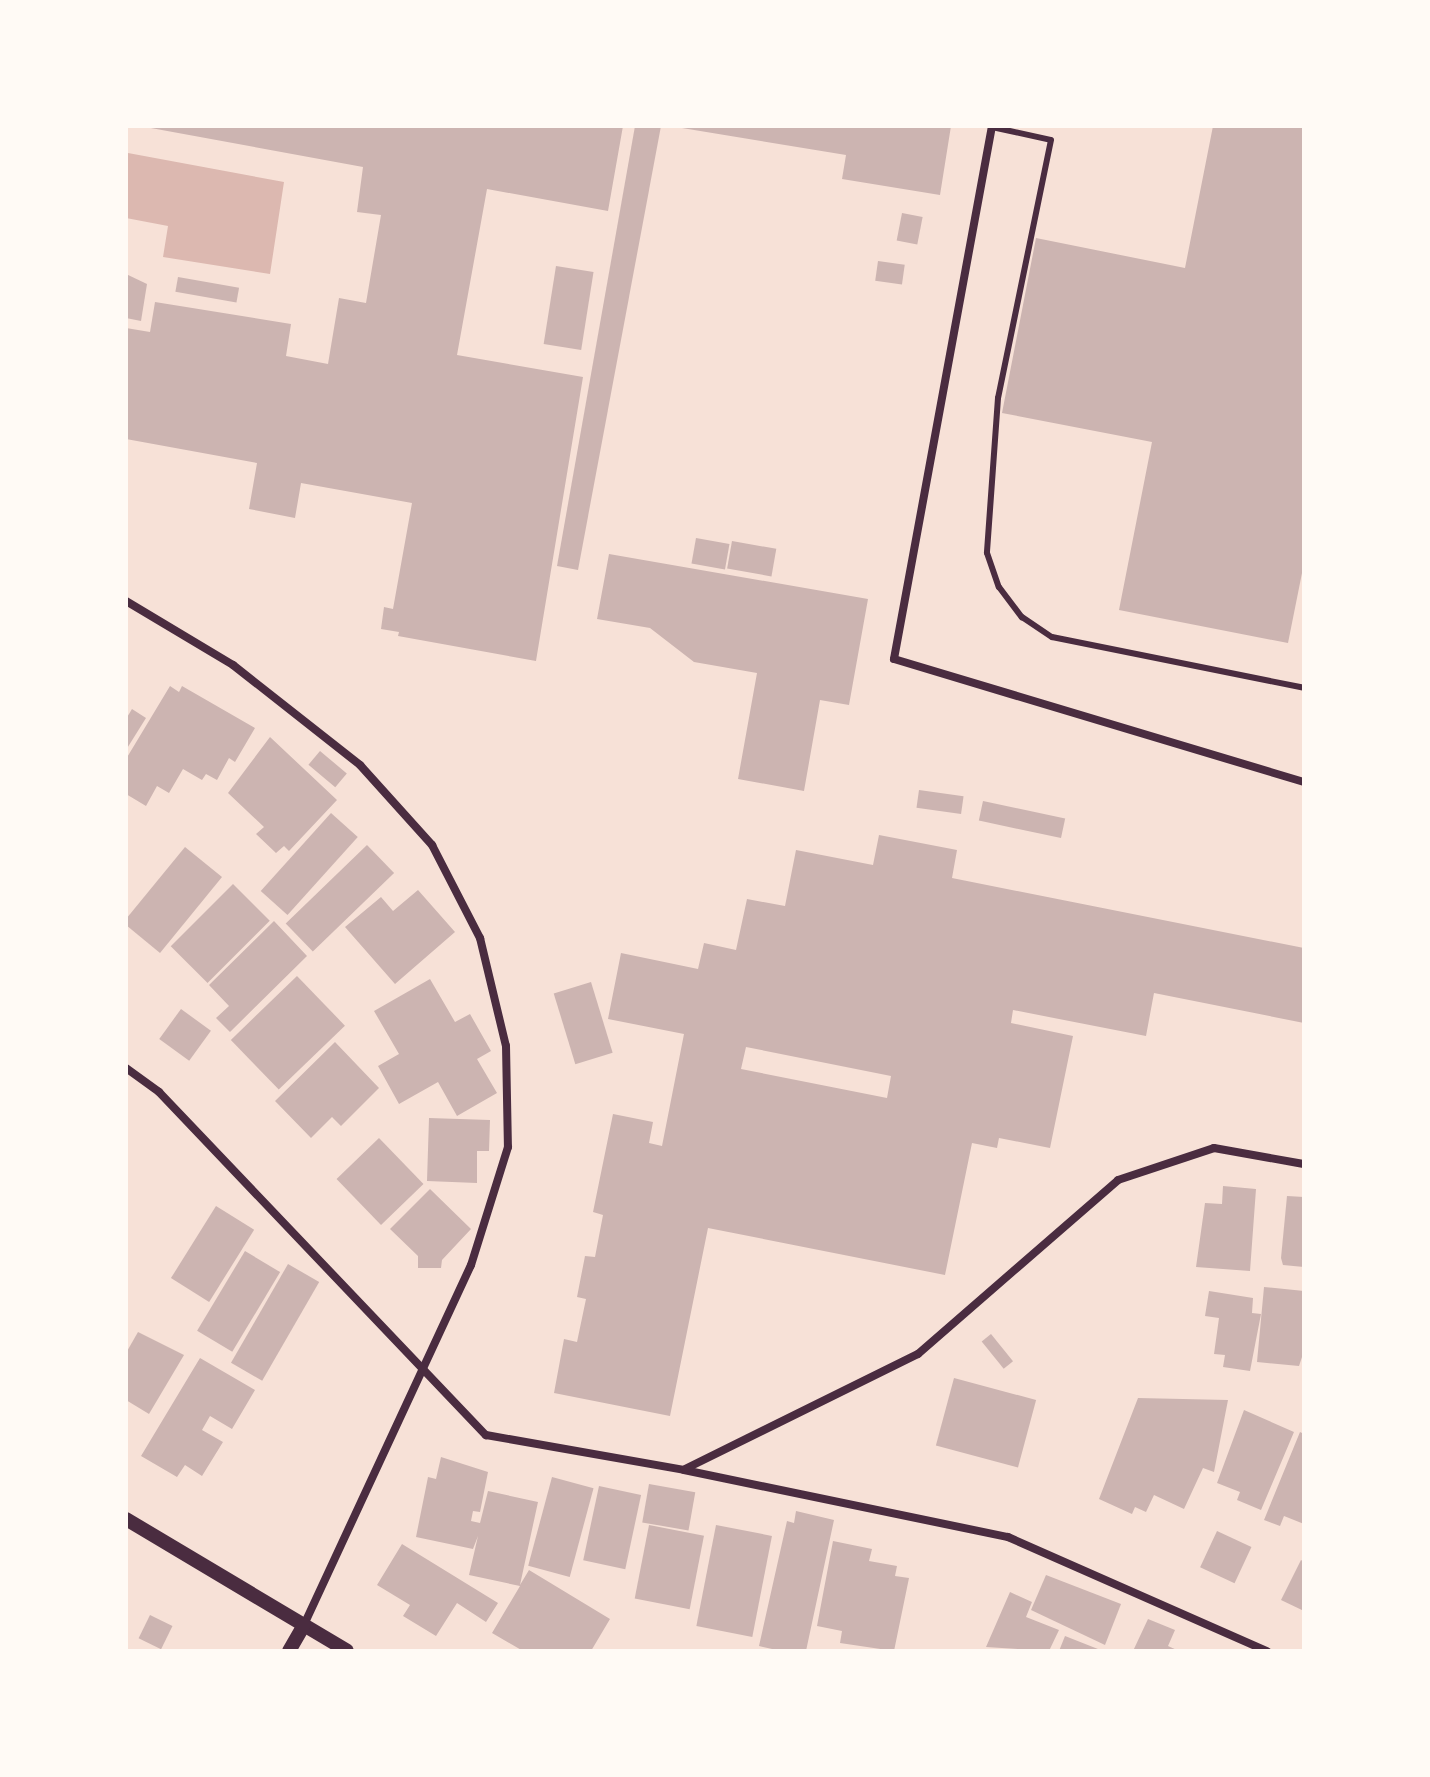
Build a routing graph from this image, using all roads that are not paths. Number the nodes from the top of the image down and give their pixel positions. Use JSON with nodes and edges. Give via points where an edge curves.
{"nodes":[{"id":1,"x":992,"y":126,"type":"edge"},
{"id":2,"x":126,"y":601,"type":"edge"},
{"id":3,"x":1304,"y":688,"type":"edge"},
{"id":4,"x":1304,"y":782,"type":"edge"},
{"id":5,"x":126,"y":1068,"type":"edge"},
{"id":6,"x":1304,"y":1164,"type":"edge"},
{"id":7,"x":420,"y":1369,"type":"junction"},
{"id":8,"x":684,"y":1470,"type":"junction"},
{"id":9,"x":126,"y":1519,"type":"edge"},
{"id":10,"x":304,"y":1625,"type":"junction"},
{"id":11,"x":289,"y":1651,"type":"edge"},
{"id":12,"x":347,"y":1651,"type":"edge"},
{"id":13,"x":1267,"y":1651,"type":"edge"}],
"edges":[{"from":1,"to":3,"type":"lane","via":[[1051,140],[998,398],[987,553],[999,587],[1022,617],[1052,637]]},
{"from":1,"to":4,"type":"street","via":[[894,659]]},
{"from":2,"to":7,"type":"street","via":[[233,665],[360,765],[432,845],[480,938],[506,1046],[508,1147],[471,1265]]},
{"from":5,"to":7,"type":"street","via":[[159,1092]]},
{"from":6,"to":8,"type":"street","via":[[1214,1148],[1118,1180],[918,1354]]},
{"from":7,"to":8,"type":"street","via":[[486,1435]]},
{"from":7,"to":10,"type":"street"},
{"from":8,"to":13,"type":"street","via":[[1008,1537]]},
{"from":9,"to":10,"type":"street"},
{"from":10,"to":11,"type":"street"},
{"from":10,"to":12,"type":"street"}]}
